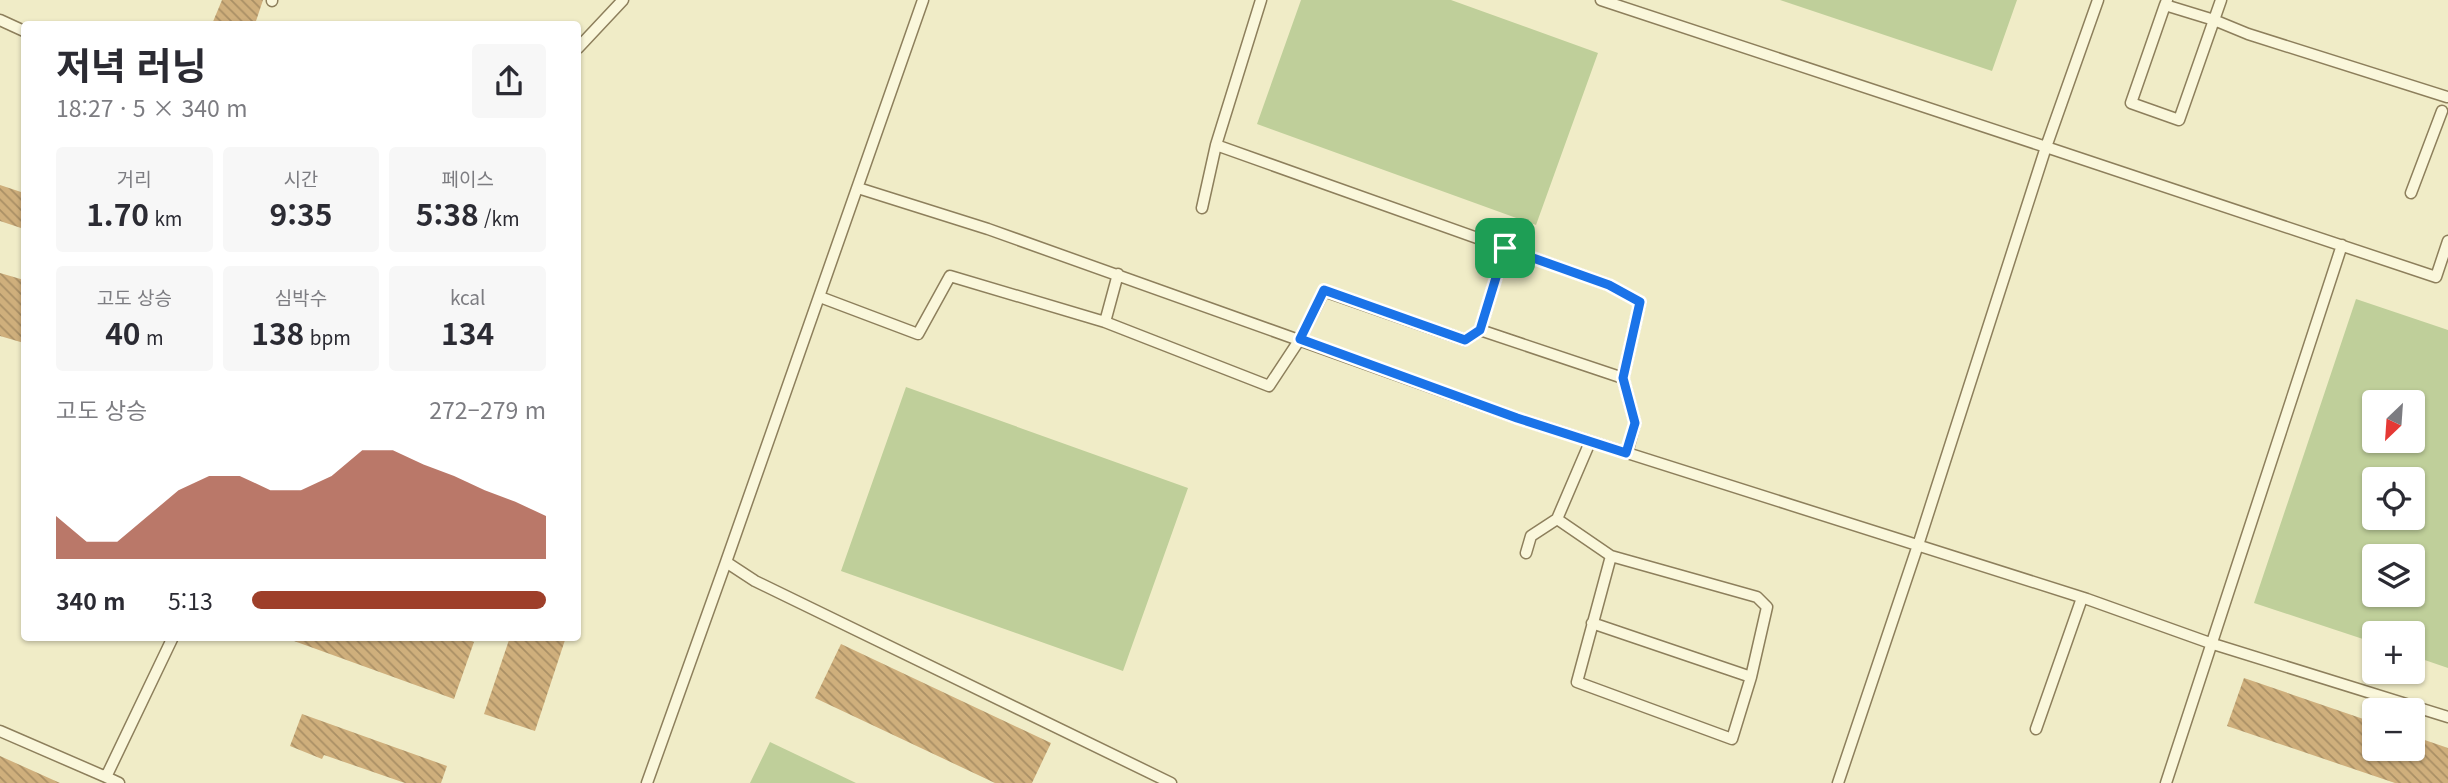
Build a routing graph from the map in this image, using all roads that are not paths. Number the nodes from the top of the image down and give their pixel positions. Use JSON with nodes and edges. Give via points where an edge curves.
{"nodes":[{"id":1,"x":623,"y":0,"type":"edge"},
{"id":2,"x":923,"y":0,"type":"edge"},
{"id":3,"x":1261,"y":0,"type":"edge"},
{"id":4,"x":1601,"y":0,"type":"edge"},
{"id":5,"x":2098,"y":0,"type":"edge"},
{"id":6,"x":2221,"y":0,"type":"edge"},
{"id":7,"x":2166,"y":2,"type":"edge"},
{"id":8,"x":0,"y":20,"type":"edge"},
{"id":9,"x":2214,"y":20,"type":"junction"},
{"id":10,"x":21,"y":30,"type":"edge"},
{"id":11,"x":581,"y":45,"type":"edge"},
{"id":12,"x":2447,"y":95,"type":"edge"},
{"id":13,"x":2445,"y":112,"type":"edge"},
{"id":14,"x":1216,"y":145,"type":"junction"},
{"id":15,"x":2046,"y":147,"type":"junction"},
{"id":16,"x":858,"y":188,"type":"junction"},
{"id":17,"x":2411,"y":192,"type":"dead end"},
{"id":18,"x":1202,"y":208,"type":"dead end"},
{"id":19,"x":2448,"y":241,"type":"edge"},
{"id":20,"x":2342,"y":246,"type":"junction"},
{"id":21,"x":1505,"y":248,"type":"junction"},
{"id":22,"x":1118,"y":274,"type":"junction"},
{"id":23,"x":2436,"y":277,"type":"junction"},
{"id":24,"x":2448,"y":280,"type":"edge"},
{"id":25,"x":820,"y":297,"type":"junction"},
{"id":26,"x":1105,"y":322,"type":"junction"},
{"id":27,"x":1480,"y":330,"type":"junction"},
{"id":28,"x":1300,"y":339,"type":"junction"},
{"id":29,"x":1623,"y":378,"type":"junction"},
{"id":30,"x":1590,"y":442,"type":"junction"},
{"id":31,"x":1626,"y":453,"type":"junction"},
{"id":32,"x":1557,"y":519,"type":"junction"},
{"id":33,"x":1918,"y":546,"type":"junction"},
{"id":34,"x":1526,"y":554,"type":"dead end"},
{"id":35,"x":1611,"y":556,"type":"junction"},
{"id":36,"x":726,"y":562,"type":"junction"},
{"id":37,"x":2082,"y":598,"type":"junction"},
{"id":38,"x":1592,"y":623,"type":"junction"},
{"id":39,"x":171,"y":641,"type":"edge"},
{"id":40,"x":2210,"y":643,"type":"junction"},
{"id":41,"x":1751,"y":677,"type":"junction"},
{"id":42,"x":2448,"y":717,"type":"edge"},
{"id":43,"x":2036,"y":729,"type":"dead end"},
{"id":44,"x":0,"y":731,"type":"edge"},
{"id":45,"x":106,"y":777,"type":"junction"},
{"id":46,"x":119,"y":783,"type":"edge"},
{"id":47,"x":647,"y":783,"type":"edge"},
{"id":48,"x":1171,"y":783,"type":"edge"},
{"id":49,"x":1838,"y":783,"type":"edge"},
{"id":50,"x":2166,"y":783,"type":"edge"}],
"edges":[{"from":1,"to":11,"type":"lane"},
{"from":2,"to":16,"type":"lane"},
{"from":3,"to":14,"type":"lane"},
{"from":4,"to":15,"type":"lane"},
{"from":5,"to":15,"type":"lane"},
{"from":6,"to":9,"type":"lane"},
{"from":7,"to":9,"type":"lane"},
{"from":7,"to":9,"type":"lane","via":[[2132,103],[2179,120]]},
{"from":8,"to":10,"type":"lane"},
{"from":9,"to":12,"type":"lane"},
{"from":12,"to":13,"type":"lane"},
{"from":13,"to":17,"type":"lane"},
{"from":14,"to":18,"type":"lane"},
{"from":14,"to":21,"type":"lane"},
{"from":15,"to":20,"type":"lane"},
{"from":15,"to":33,"type":"lane"},
{"from":16,"to":22,"type":"lane"},
{"from":16,"to":25,"type":"lane"},
{"from":19,"to":23,"type":"lane"},
{"from":20,"to":23,"type":"lane"},
{"from":20,"to":40,"type":"lane"},
{"from":21,"to":27,"type":"lane"},
{"from":21,"to":29,"type":"lane","via":[[1609,285],[1640,302]]},
{"from":22,"to":26,"type":"lane"},
{"from":22,"to":28,"type":"lane"},
{"from":23,"to":24,"type":"lane"},
{"from":25,"to":26,"type":"lane","via":[[918,334],[950,276]]},
{"from":25,"to":36,"type":"lane"},
{"from":26,"to":28,"type":"lane","via":[[1269,386]]},
{"from":27,"to":28,"type":"lane","via":[[1465,340],[1324,290]]},
{"from":27,"to":29,"type":"lane"},
{"from":28,"to":30,"type":"lane"},
{"from":29,"to":31,"type":"lane","via":[[1635,423]]},
{"from":30,"to":31,"type":"lane"},
{"from":30,"to":32,"type":"lane"},
{"from":31,"to":33,"type":"lane"},
{"from":32,"to":34,"type":"lane","via":[[1531,536]]},
{"from":32,"to":35,"type":"lane"},
{"from":33,"to":37,"type":"lane"},
{"from":33,"to":49,"type":"lane"},
{"from":35,"to":38,"type":"lane"},
{"from":35,"to":41,"type":"lane","via":[[1758,597],[1767,607]]},
{"from":36,"to":47,"type":"lane"},
{"from":36,"to":48,"type":"lane","via":[[755,581]]},
{"from":37,"to":40,"type":"lane"},
{"from":37,"to":43,"type":"lane"},
{"from":38,"to":41,"type":"lane"},
{"from":38,"to":41,"type":"lane","via":[[1577,682],[1732,739]]},
{"from":39,"to":45,"type":"lane"},
{"from":40,"to":42,"type":"lane"},
{"from":40,"to":50,"type":"lane"},
{"from":44,"to":45,"type":"lane"},
{"from":45,"to":46,"type":"lane"}]}
